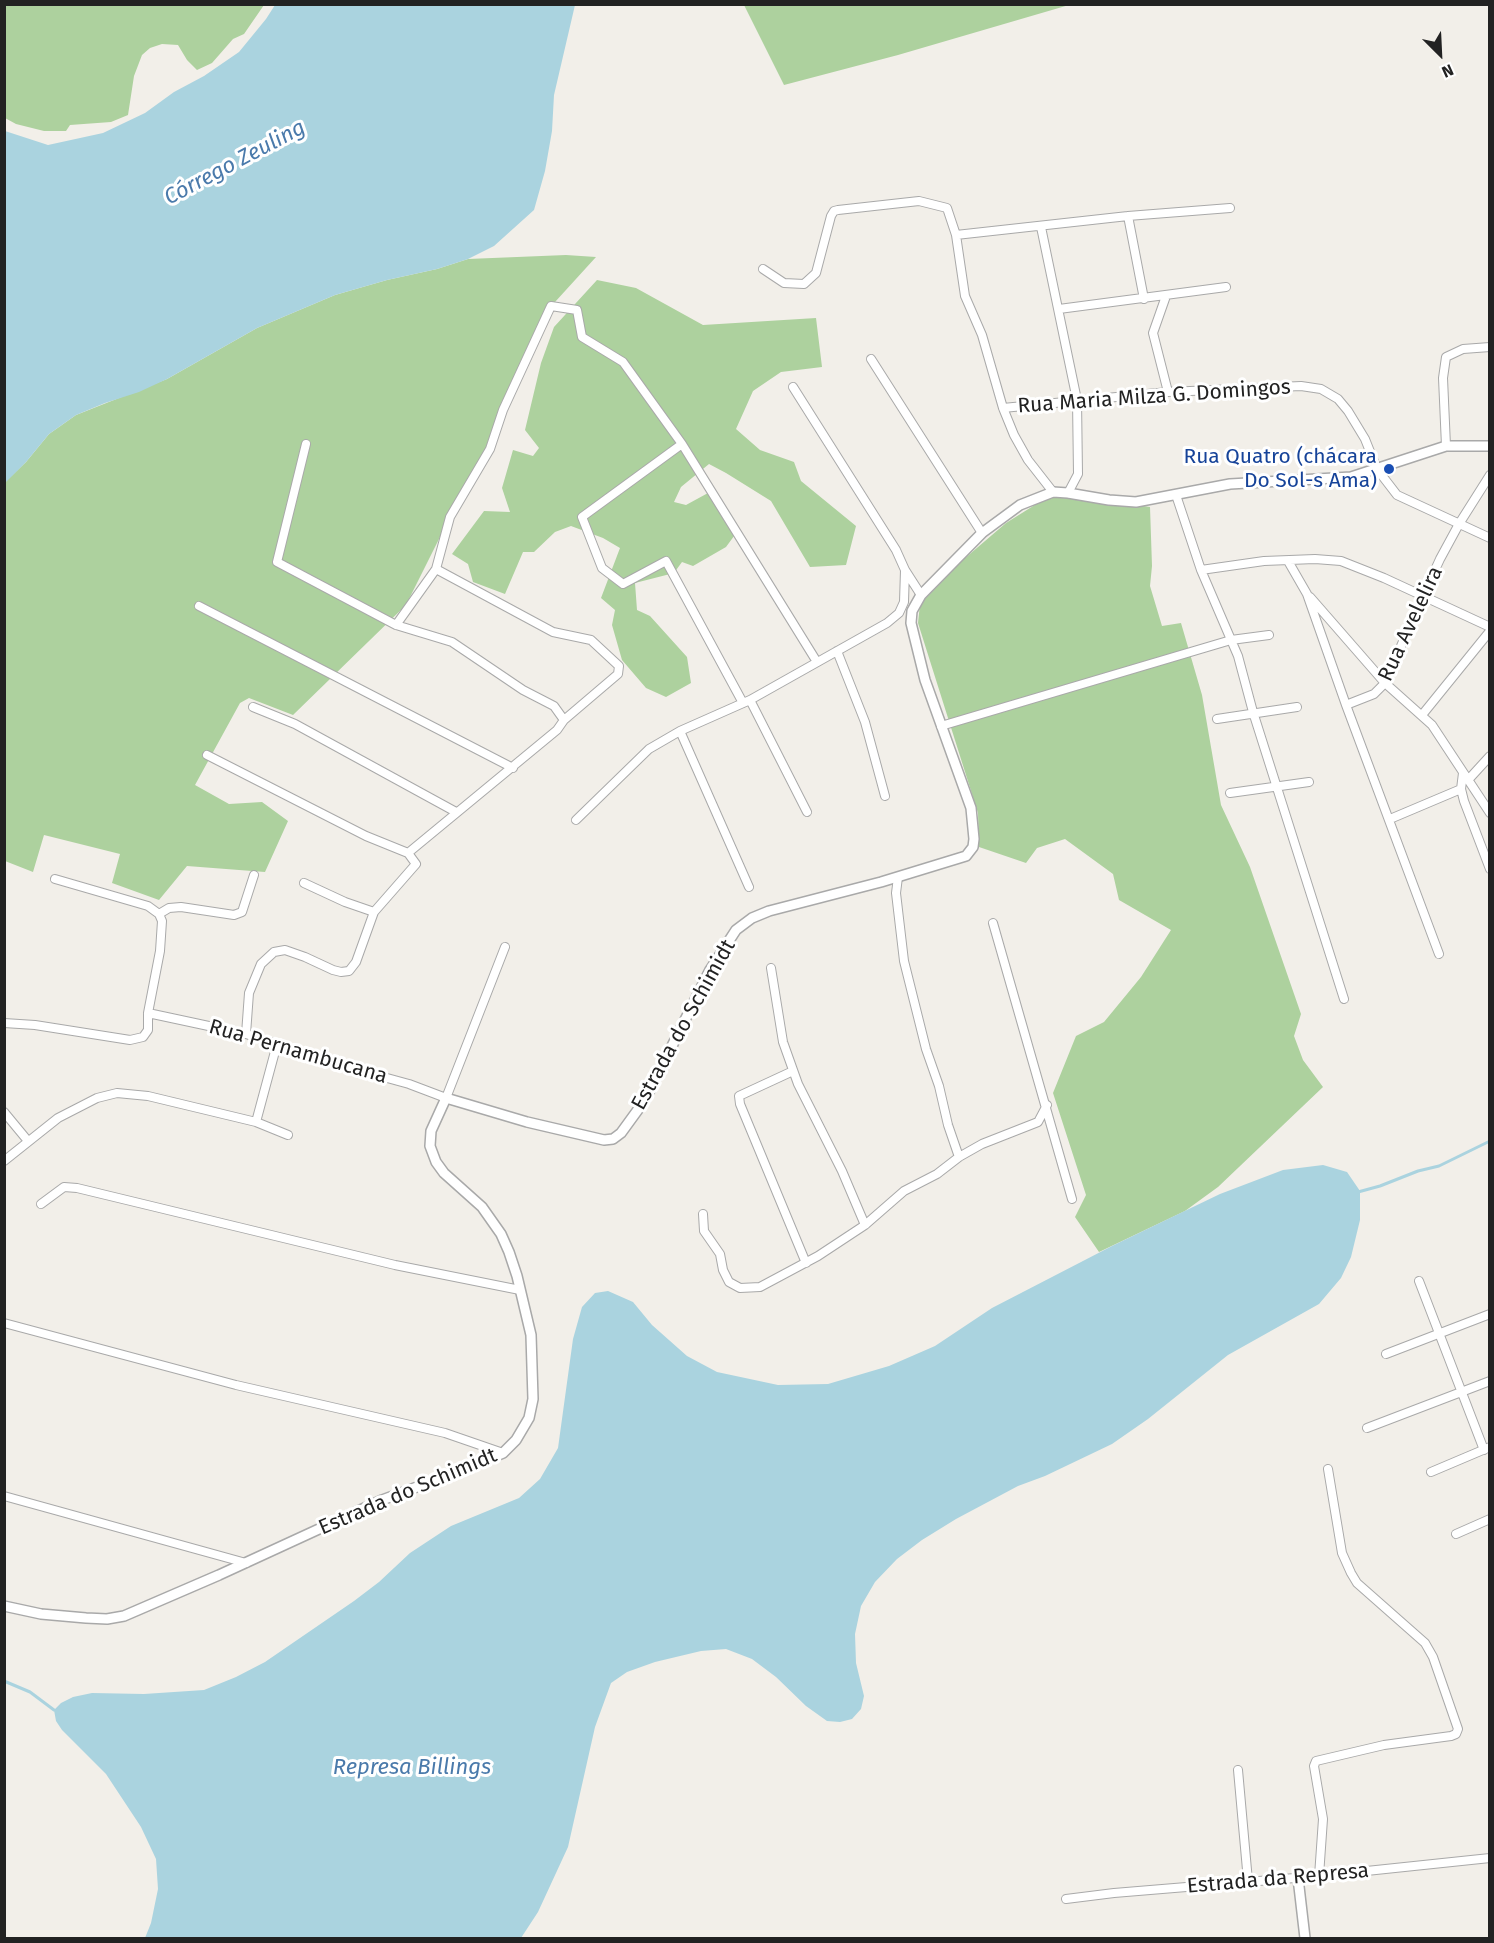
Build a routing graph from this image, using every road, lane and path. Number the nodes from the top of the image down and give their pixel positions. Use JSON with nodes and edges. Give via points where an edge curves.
{"nodes":[{"id":1,"x":1230,"y":208,"type":"dead end"},
{"id":2,"x":1128,"y":216,"type":"junction"},
{"id":3,"x":1041,"y":227,"type":"junction"},
{"id":4,"x":956,"y":236,"type":"junction"},
{"id":5,"x":764,"y":269,"type":"dead end"},
{"id":6,"x":1226,"y":287,"type":"dead end"},
{"id":7,"x":1167,"y":296,"type":"junction"},
{"id":8,"x":1144,"y":299,"type":"junction"},
{"id":9,"x":1059,"y":309,"type":"junction"},
{"id":10,"x":1490,"y":347,"type":"edge"},
{"id":11,"x":871,"y":359,"type":"dead end"},
{"id":12,"x":793,"y":387,"type":"dead end"},
{"id":13,"x":1168,"y":392,"type":"junction"},
{"id":14,"x":1077,"y":400,"type":"junction"},
{"id":15,"x":1003,"y":408,"type":"junction"},
{"id":16,"x":306,"y":444,"type":"dead end"},
{"id":17,"x":682,"y":444,"type":"junction"},
{"id":18,"x":1446,"y":446,"type":"junction"},
{"id":19,"x":1490,"y":446,"type":"edge"},
{"id":20,"x":1377,"y":470,"type":"junction"},
{"id":21,"x":1490,"y":475,"type":"edge"},
{"id":22,"x":1053,"y":492,"type":"junction"},
{"id":23,"x":1068,"y":492,"type":"junction"},
{"id":24,"x":1176,"y":495,"type":"junction"},
{"id":25,"x":1459,"y":524,"type":"junction"},
{"id":26,"x":982,"y":533,"type":"junction"},
{"id":27,"x":1490,"y":538,"type":"edge"},
{"id":28,"x":1288,"y":561,"type":"junction"},
{"id":29,"x":436,"y":569,"type":"junction"},
{"id":30,"x":905,"y":570,"type":"junction"},
{"id":31,"x":1201,"y":570,"type":"junction"},
{"id":32,"x":1307,"y":594,"type":"junction"},
{"id":33,"x":921,"y":595,"type":"junction"},
{"id":34,"x":1423,"y":597,"type":"junction"},
{"id":35,"x":199,"y":606,"type":"dead end"},
{"id":36,"x":396,"y":625,"type":"junction"},
{"id":37,"x":1490,"y":629,"type":"edge"},
{"id":38,"x":1269,"y":635,"type":"dead end"},
{"id":39,"x":1231,"y":640,"type":"junction"},
{"id":40,"x":837,"y":651,"type":"junction"},
{"id":41,"x":817,"y":662,"type":"junction"},
{"id":42,"x":1385,"y":683,"type":"junction"},
{"id":43,"x":747,"y":702,"type":"junction"},
{"id":44,"x":1346,"y":705,"type":"junction"},
{"id":45,"x":253,"y":707,"type":"dead end"},
{"id":46,"x":1297,"y":707,"type":"dead end"},
{"id":47,"x":1253,"y":712,"type":"junction"},
{"id":48,"x":1422,"y":715,"type":"junction"},
{"id":49,"x":1217,"y":719,"type":"dead end"},
{"id":50,"x":564,"y":720,"type":"junction"},
{"id":51,"x":941,"y":726,"type":"junction"},
{"id":52,"x":680,"y":731,"type":"junction"},
{"id":53,"x":207,"y":755,"type":"dead end"},
{"id":54,"x":1490,"y":756,"type":"edge"},
{"id":55,"x":513,"y":768,"type":"junction"},
{"id":56,"x":1466,"y":777,"type":"junction"},
{"id":57,"x":1309,"y":782,"type":"dead end"},
{"id":58,"x":1277,"y":787,"type":"junction"},
{"id":59,"x":1461,"y":789,"type":"junction"},
{"id":60,"x":1230,"y":793,"type":"dead end"},
{"id":61,"x":885,"y":796,"type":"dead end"},
{"id":62,"x":456,"y":812,"type":"junction"},
{"id":63,"x":807,"y":812,"type":"dead end"},
{"id":64,"x":1490,"y":813,"type":"edge"},
{"id":65,"x":1390,"y":819,"type":"junction"},
{"id":66,"x":576,"y":820,"type":"dead end"},
{"id":67,"x":408,"y":854,"type":"junction"},
{"id":68,"x":1490,"y":869,"type":"edge"},
{"id":69,"x":254,"y":875,"type":"dead end"},
{"id":70,"x":898,"y":877,"type":"junction"},
{"id":71,"x":55,"y":879,"type":"dead end"},
{"id":72,"x":304,"y":883,"type":"dead end"},
{"id":73,"x":749,"y":887,"type":"dead end"},
{"id":74,"x":374,"y":912,"type":"junction"},
{"id":75,"x":159,"y":914,"type":"junction"},
{"id":76,"x":993,"y":923,"type":"dead end"},
{"id":77,"x":505,"y":947,"type":"dead end"},
{"id":78,"x":1439,"y":954,"type":"dead end"},
{"id":79,"x":771,"y":969,"type":"dead end"},
{"id":80,"x":1344,"y":999,"type":"dead end"},
{"id":81,"x":148,"y":1013,"type":"junction"},
{"id":82,"x":4,"y":1023,"type":"edge"},
{"id":83,"x":246,"y":1035,"type":"junction"},
{"id":84,"x":276,"y":1044,"type":"junction"},
{"id":85,"x":794,"y":1071,"type":"junction"},
{"id":86,"x":446,"y":1098,"type":"junction"},
{"id":87,"x":1047,"y":1105,"type":"junction"},
{"id":88,"x":4,"y":1112,"type":"edge"},
{"id":89,"x":256,"y":1122,"type":"junction"},
{"id":90,"x":288,"y":1135,"type":"dead end"},
{"id":91,"x":28,"y":1141,"type":"junction"},
{"id":92,"x":958,"y":1157,"type":"junction"},
{"id":93,"x":4,"y":1161,"type":"edge"},
{"id":94,"x":1072,"y":1199,"type":"dead end"},
{"id":95,"x":41,"y":1204,"type":"dead end"},
{"id":96,"x":703,"y":1214,"type":"dead end"},
{"id":97,"x":865,"y":1224,"type":"junction"},
{"id":98,"x":806,"y":1263,"type":"junction"},
{"id":99,"x":1419,"y":1281,"type":"dead end"},
{"id":100,"x":520,"y":1290,"type":"junction"},
{"id":101,"x":1490,"y":1314,"type":"edge"},
{"id":102,"x":4,"y":1323,"type":"edge"},
{"id":103,"x":1440,"y":1333,"type":"junction"},
{"id":104,"x":1386,"y":1354,"type":"dead end"},
{"id":105,"x":1490,"y":1381,"type":"edge"},
{"id":106,"x":1461,"y":1391,"type":"junction"},
{"id":107,"x":1367,"y":1428,"type":"dead end"},
{"id":108,"x":1487,"y":1449,"type":"edge"},
{"id":109,"x":503,"y":1453,"type":"junction"},
{"id":110,"x":1328,"y":1469,"type":"dead end"},
{"id":111,"x":1431,"y":1472,"type":"dead end"},
{"id":112,"x":4,"y":1496,"type":"edge"},
{"id":113,"x":1490,"y":1519,"type":"edge"},
{"id":114,"x":1456,"y":1534,"type":"dead end"},
{"id":115,"x":246,"y":1563,"type":"junction"},
{"id":116,"x":4,"y":1606,"type":"edge"},
{"id":117,"x":1238,"y":1770,"type":"dead end"},
{"id":118,"x":1490,"y":1858,"type":"edge"},
{"id":119,"x":1319,"y":1876,"type":"junction"},
{"id":120,"x":1299,"y":1878,"type":"junction"},
{"id":121,"x":1248,"y":1881,"type":"junction"},
{"id":122,"x":1066,"y":1899,"type":"dead end"},
{"id":123,"x":1305,"y":1938,"type":"edge"}],
"edges":[{"from":1,"to":2,"type":"street"},
{"from":2,"to":3,"type":"street"},
{"from":2,"to":8,"type":"street"},
{"from":3,"to":4,"type":"street"},
{"from":3,"to":9,"type":"street"},
{"from":4,"to":5,"type":"street","via":[[947,208],[919,201],[838,210],[831,216],[816,273],[804,284],[784,283]]},
{"from":4,"to":15,"type":"street","via":[[965,296],[982,335]]},
{"from":6,"to":7,"type":"street"},
{"from":7,"to":8,"type":"street"},
{"from":7,"to":13,"type":"street","via":[[1153,333]]},
{"from":8,"to":9,"type":"street"},
{"from":9,"to":14,"type":"street"},
{"from":10,"to":18,"type":"street","via":[[1463,349],[1446,357]]},
{"from":11,"to":26,"type":"street"},
{"from":12,"to":30,"type":"street"},
{"from":13,"to":14,"type":"street","name":"Rua Maria Milza G. Domingos"},
{"from":13,"to":20,"type":"street","name":"Rua Maria Milza G. Domingos","via":[[1301,386],[1321,389],[1348,411]]},
{"from":14,"to":15,"type":"street","name":"Rua Maria Milza G. Domingos"},
{"from":14,"to":23,"type":"street","via":[[1078,474]]},
{"from":15,"to":22,"type":"street","via":[[1028,460]]},
{"from":16,"to":36,"type":"street","via":[[277,562]]},
{"from":17,"to":29,"type":"street","via":[[623,362],[582,337],[577,310],[551,306],[503,410],[490,449],[450,517]]},
{"from":17,"to":41,"type":"street"},
{"from":17,"to":43,"type":"street","via":[[582,517],[602,568],[623,584],[666,561]]},
{"from":18,"to":19,"type":"street","name":"Estrada do Schimidt"},
{"from":18,"to":20,"type":"street","name":"Estrada do Schimidt"},
{"from":20,"to":24,"type":"street","name":"Estrada do Schimidt","via":[[1352,477],[1230,484]]},
{"from":20,"to":25,"type":"street","name":"Rua Maria Milza G. Domingos","via":[[1396,495]]},
{"from":21,"to":25,"type":"street","name":"Rua Avelelira"},
{"from":22,"to":23,"type":"street","name":"Estrada do Schimidt"},
{"from":22,"to":26,"type":"street","name":"Estrada do Schimidt","via":[[1020,505]]},
{"from":23,"to":24,"type":"street","name":"Estrada do Schimidt","via":[[1136,502]]},
{"from":24,"to":31,"type":"street"},
{"from":25,"to":27,"type":"street","name":"Rua Maria Milza G. Domingos"},
{"from":25,"to":34,"type":"street","name":"Rua Avelelira"},
{"from":26,"to":33,"type":"street","name":"Estrada do Schimidt"},
{"from":28,"to":31,"type":"street","via":[[1246,562]]},
{"from":28,"to":32,"type":"street"},
{"from":28,"to":34,"type":"street","via":[[1341,561]]},
{"from":29,"to":36,"type":"street"},
{"from":29,"to":50,"type":"street","via":[[553,632],[591,640],[619,666],[618,674]]},
{"from":30,"to":33,"type":"street"},
{"from":30,"to":40,"type":"street","via":[[904,602],[899,613]]},
{"from":31,"to":39,"type":"street"},
{"from":32,"to":42,"type":"street"},
{"from":32,"to":44,"type":"street"},
{"from":33,"to":51,"type":"street","name":"Estrada do Schimidt","via":[[910,623]]},
{"from":34,"to":37,"type":"street"},
{"from":34,"to":42,"type":"street","name":"Rua Avelelira"},
{"from":35,"to":55,"type":"street"},
{"from":36,"to":50,"type":"street","via":[[452,642],[554,706]]},
{"from":37,"to":48,"type":"street"},
{"from":38,"to":39,"type":"street"},
{"from":39,"to":47,"type":"street"},
{"from":39,"to":51,"type":"street"},
{"from":40,"to":41,"type":"street"},
{"from":40,"to":61,"type":"street","via":[[865,722]]},
{"from":41,"to":43,"type":"street"},
{"from":42,"to":44,"type":"street","name":"Rua Avelelira","via":[[1374,694]]},
{"from":42,"to":48,"type":"street"},
{"from":43,"to":52,"type":"street"},
{"from":43,"to":63,"type":"street"},
{"from":44,"to":65,"type":"street"},
{"from":45,"to":62,"type":"street","via":[[295,724]]},
{"from":46,"to":47,"type":"street"},
{"from":47,"to":49,"type":"street"},
{"from":47,"to":58,"type":"street"},
{"from":48,"to":56,"type":"street","via":[[1442,737]]},
{"from":50,"to":55,"type":"street"},
{"from":51,"to":70,"type":"street","name":"Estrada do Schimidt","via":[[971,808],[973,847],[958,860]]},
{"from":52,"to":66,"type":"street","via":[[649,749]]},
{"from":52,"to":73,"type":"street"},
{"from":53,"to":67,"type":"street"},
{"from":54,"to":56,"type":"street"},
{"from":55,"to":62,"type":"street"},
{"from":56,"to":59,"type":"street"},
{"from":56,"to":64,"type":"street"},
{"from":57,"to":58,"type":"street"},
{"from":58,"to":60,"type":"street"},
{"from":58,"to":80,"type":"street"},
{"from":59,"to":65,"type":"street"},
{"from":59,"to":68,"type":"street"},
{"from":62,"to":67,"type":"street"},
{"from":65,"to":78,"type":"street"},
{"from":67,"to":74,"type":"street","via":[[416,864]]},
{"from":69,"to":75,"type":"street","via":[[242,912],[234,915],[181,907]]},
{"from":70,"to":86,"type":"street","name":"Estrada do Schimidt","via":[[769,911],[736,930],[710,970],[645,1100],[617,1137],[604,1140]]},
{"from":70,"to":92,"type":"street","via":[[896,892],[904,961]]},
{"from":71,"to":75,"type":"street","via":[[148,906]]},
{"from":72,"to":74,"type":"street"},
{"from":74,"to":83,"type":"street","via":[[349,971],[333,970],[285,950],[274,952],[261,964],[249,993]]},
{"from":75,"to":81,"type":"street","via":[[160,951]]},
{"from":76,"to":87,"type":"street"},
{"from":77,"to":86,"type":"street"},
{"from":79,"to":85,"type":"street","via":[[783,1042]]},
{"from":81,"to":82,"type":"street","via":[[147,1033],[130,1040]]},
{"from":81,"to":83,"type":"street","name":"Rua Pernambucana"},
{"from":83,"to":84,"type":"street","name":"Rua Pernambucana"},
{"from":84,"to":86,"type":"street","name":"Rua Pernambucana","via":[[409,1083]]},
{"from":84,"to":89,"type":"street"},
{"from":85,"to":97,"type":"street"},
{"from":85,"to":98,"type":"street","via":[[739,1096]]},
{"from":86,"to":100,"type":"street","name":"Estrada do Schimidt","via":[[431,1131],[430,1146],[436,1162],[495,1223]]},
{"from":87,"to":92,"type":"street","via":[[1038,1122]]},
{"from":87,"to":94,"type":"street"},
{"from":88,"to":91,"type":"street"},
{"from":89,"to":90,"type":"street"},
{"from":89,"to":91,"type":"street","via":[[148,1096],[117,1093],[97,1098],[58,1119]]},
{"from":91,"to":93,"type":"street"},
{"from":92,"to":97,"type":"street","via":[[937,1174],[904,1191]]},
{"from":95,"to":100,"type":"street","via":[[64,1187],[77,1188],[395,1265]]},
{"from":96,"to":98,"type":"street","via":[[704,1231],[720,1254],[729,1282],[740,1288],[760,1287]]},
{"from":97,"to":98,"type":"street"},
{"from":99,"to":103,"type":"street"},
{"from":100,"to":109,"type":"street","name":"Estrada do Schimidt","via":[[531,1335],[533,1399],[529,1418]]},
{"from":101,"to":103,"type":"street"},
{"from":102,"to":109,"type":"street","via":[[236,1385],[445,1433]]},
{"from":103,"to":104,"type":"street"},
{"from":103,"to":106,"type":"street"},
{"from":105,"to":106,"type":"street"},
{"from":106,"to":107,"type":"street"},
{"from":106,"to":108,"type":"street"},
{"from":108,"to":111,"type":"street"},
{"from":109,"to":115,"type":"street","name":"Estrada do Schimidt","via":[[382,1500]]},
{"from":110,"to":119,"type":"street","via":[[1342,1553],[1351,1574],[1425,1643],[1458,1729],[1451,1736],[1384,1745],[1316,1761],[1323,1819]]},
{"from":112,"to":115,"type":"street"},
{"from":113,"to":114,"type":"street"},
{"from":115,"to":116,"type":"street","name":"Estrada do Schimidt","via":[[124,1616],[75,1617]]},
{"from":117,"to":121,"type":"street"},
{"from":118,"to":119,"type":"street","name":"Estrada da Represa"},
{"from":119,"to":120,"type":"street","name":"Estrada da Represa"},
{"from":120,"to":121,"type":"street","name":"Estrada da Represa"},
{"from":120,"to":123,"type":"street"},
{"from":121,"to":122,"type":"street","name":"Estrada da Represa"}]}
